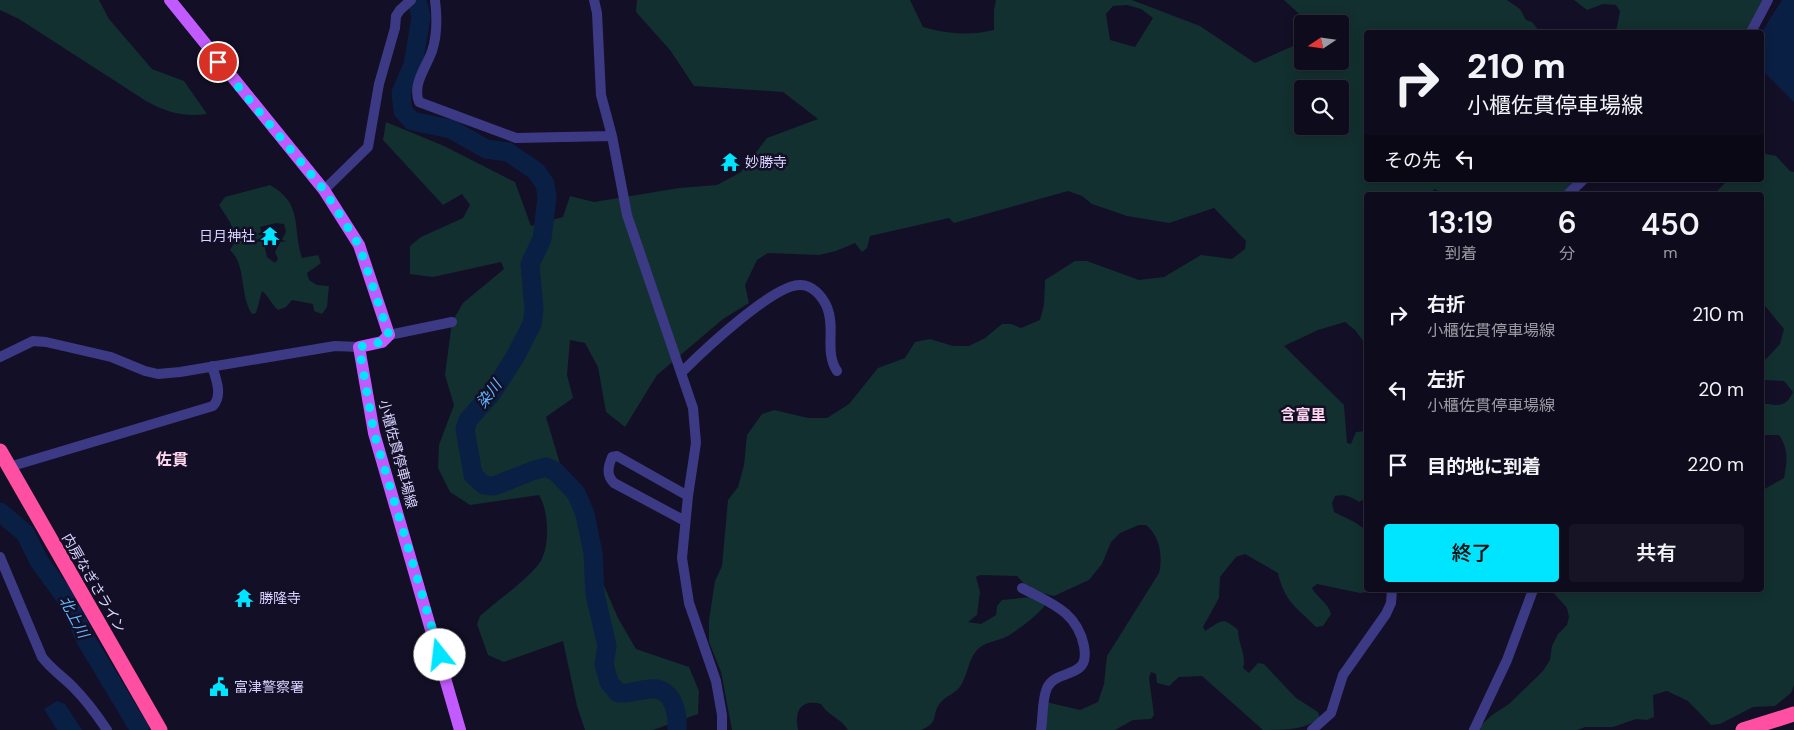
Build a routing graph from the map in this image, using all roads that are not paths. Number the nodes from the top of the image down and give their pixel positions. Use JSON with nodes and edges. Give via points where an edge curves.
{"nodes":[{"id":1,"x":170,"y":0,"type":"edge"},
{"id":2,"x":411,"y":0,"type":"edge"},
{"id":3,"x":435,"y":0,"type":"edge"},
{"id":4,"x":594,"y":0,"type":"edge"},
{"id":5,"x":1768,"y":0,"type":"edge"},
{"id":6,"x":1752,"y":30,"type":"edge"},
{"id":7,"x":612,"y":136,"type":"junction"},
{"id":8,"x":1581,"y":182,"type":"edge"},
{"id":9,"x":324,"y":190,"type":"junction"},
{"id":10,"x":1570,"y":192,"type":"edge"},
{"id":11,"x":452,"y":322,"type":"dead end"},
{"id":12,"x":389,"y":335,"type":"junction"},
{"id":13,"x":359,"y":347,"type":"junction"},
{"id":14,"x":0,"y":357,"type":"edge"},
{"id":15,"x":212,"y":366,"type":"junction"},
{"id":16,"x":682,"y":371,"type":"junction"},
{"id":17,"x":837,"y":371,"type":"dead end"},
{"id":18,"x":0,"y":451,"type":"edge"},
{"id":19,"x":9,"y":467,"type":"junction"},
{"id":20,"x":688,"y":496,"type":"junction"},
{"id":21,"x":685,"y":521,"type":"junction"},
{"id":22,"x":0,"y":557,"type":"edge"},
{"id":23,"x":1022,"y":588,"type":"dead end"},
{"id":24,"x":1392,"y":592,"type":"edge"},
{"id":25,"x":1532,"y":592,"type":"edge"},
{"id":26,"x":1794,"y":714,"type":"edge"},
{"id":27,"x":107,"y":730,"type":"edge"},
{"id":28,"x":160,"y":730,"type":"edge"},
{"id":29,"x":460,"y":730,"type":"edge"},
{"id":30,"x":722,"y":730,"type":"edge"},
{"id":31,"x":1041,"y":730,"type":"edge"},
{"id":32,"x":1312,"y":730,"type":"edge"},
{"id":33,"x":1474,"y":730,"type":"edge"},
{"id":34,"x":1743,"y":730,"type":"edge"}],
"edges":[{"from":1,"to":9,"type":"main road"},
{"from":2,"to":9,"type":"street","via":[[396,16],[368,147]]},
{"from":3,"to":7,"type":"street","via":[[435,32],[432,50],[417,87],[419,102],[516,138]]},
{"from":4,"to":7,"type":"street","via":[[601,94]]},
{"from":5,"to":6,"type":"street"},
{"from":7,"to":16,"type":"street","via":[[627,215]]},
{"from":8,"to":10,"type":"street"},
{"from":9,"to":12,"type":"main road","via":[[359,245]]},
{"from":11,"to":12,"type":"street"},
{"from":12,"to":13,"type":"main road","via":[[382,342]]},
{"from":13,"to":15,"type":"street","via":[[335,346]]},
{"from":13,"to":29,"type":"main road","name":"小櫃佐貫停車場線","via":[[374,433]]},
{"from":14,"to":15,"type":"street","via":[[34,341],[112,357],[158,374]]},
{"from":15,"to":19,"type":"street","via":[[218,387],[217,402],[213,406]]},
{"from":16,"to":17,"type":"street","via":[[744,316],[797,284],[818,292],[827,307],[831,322],[830,354]]},
{"from":16,"to":20,"type":"street","via":[[694,408],[696,443]]},
{"from":18,"to":19,"type":"highway","name":"内房なぎさライン"},
{"from":19,"to":28,"type":"highway","name":"内房なぎさライン"},
{"from":20,"to":21,"type":"street"},
{"from":20,"to":21,"type":"street","via":[[617,456],[612,457],[608,472],[614,483]]},
{"from":21,"to":30,"type":"street","via":[[682,558],[689,603],[716,681]]},
{"from":22,"to":27,"type":"street","via":[[42,657],[72,686]]},
{"from":23,"to":31,"type":"street","via":[[1036,597],[1048,599],[1066,613],[1077,627],[1085,649],[1081,667],[1052,681],[1046,689]]},
{"from":24,"to":32,"type":"street","via":[[1386,614],[1343,675],[1331,714]]},
{"from":25,"to":33,"type":"street","via":[[1507,660]]},
{"from":26,"to":34,"type":"highway"}]}
